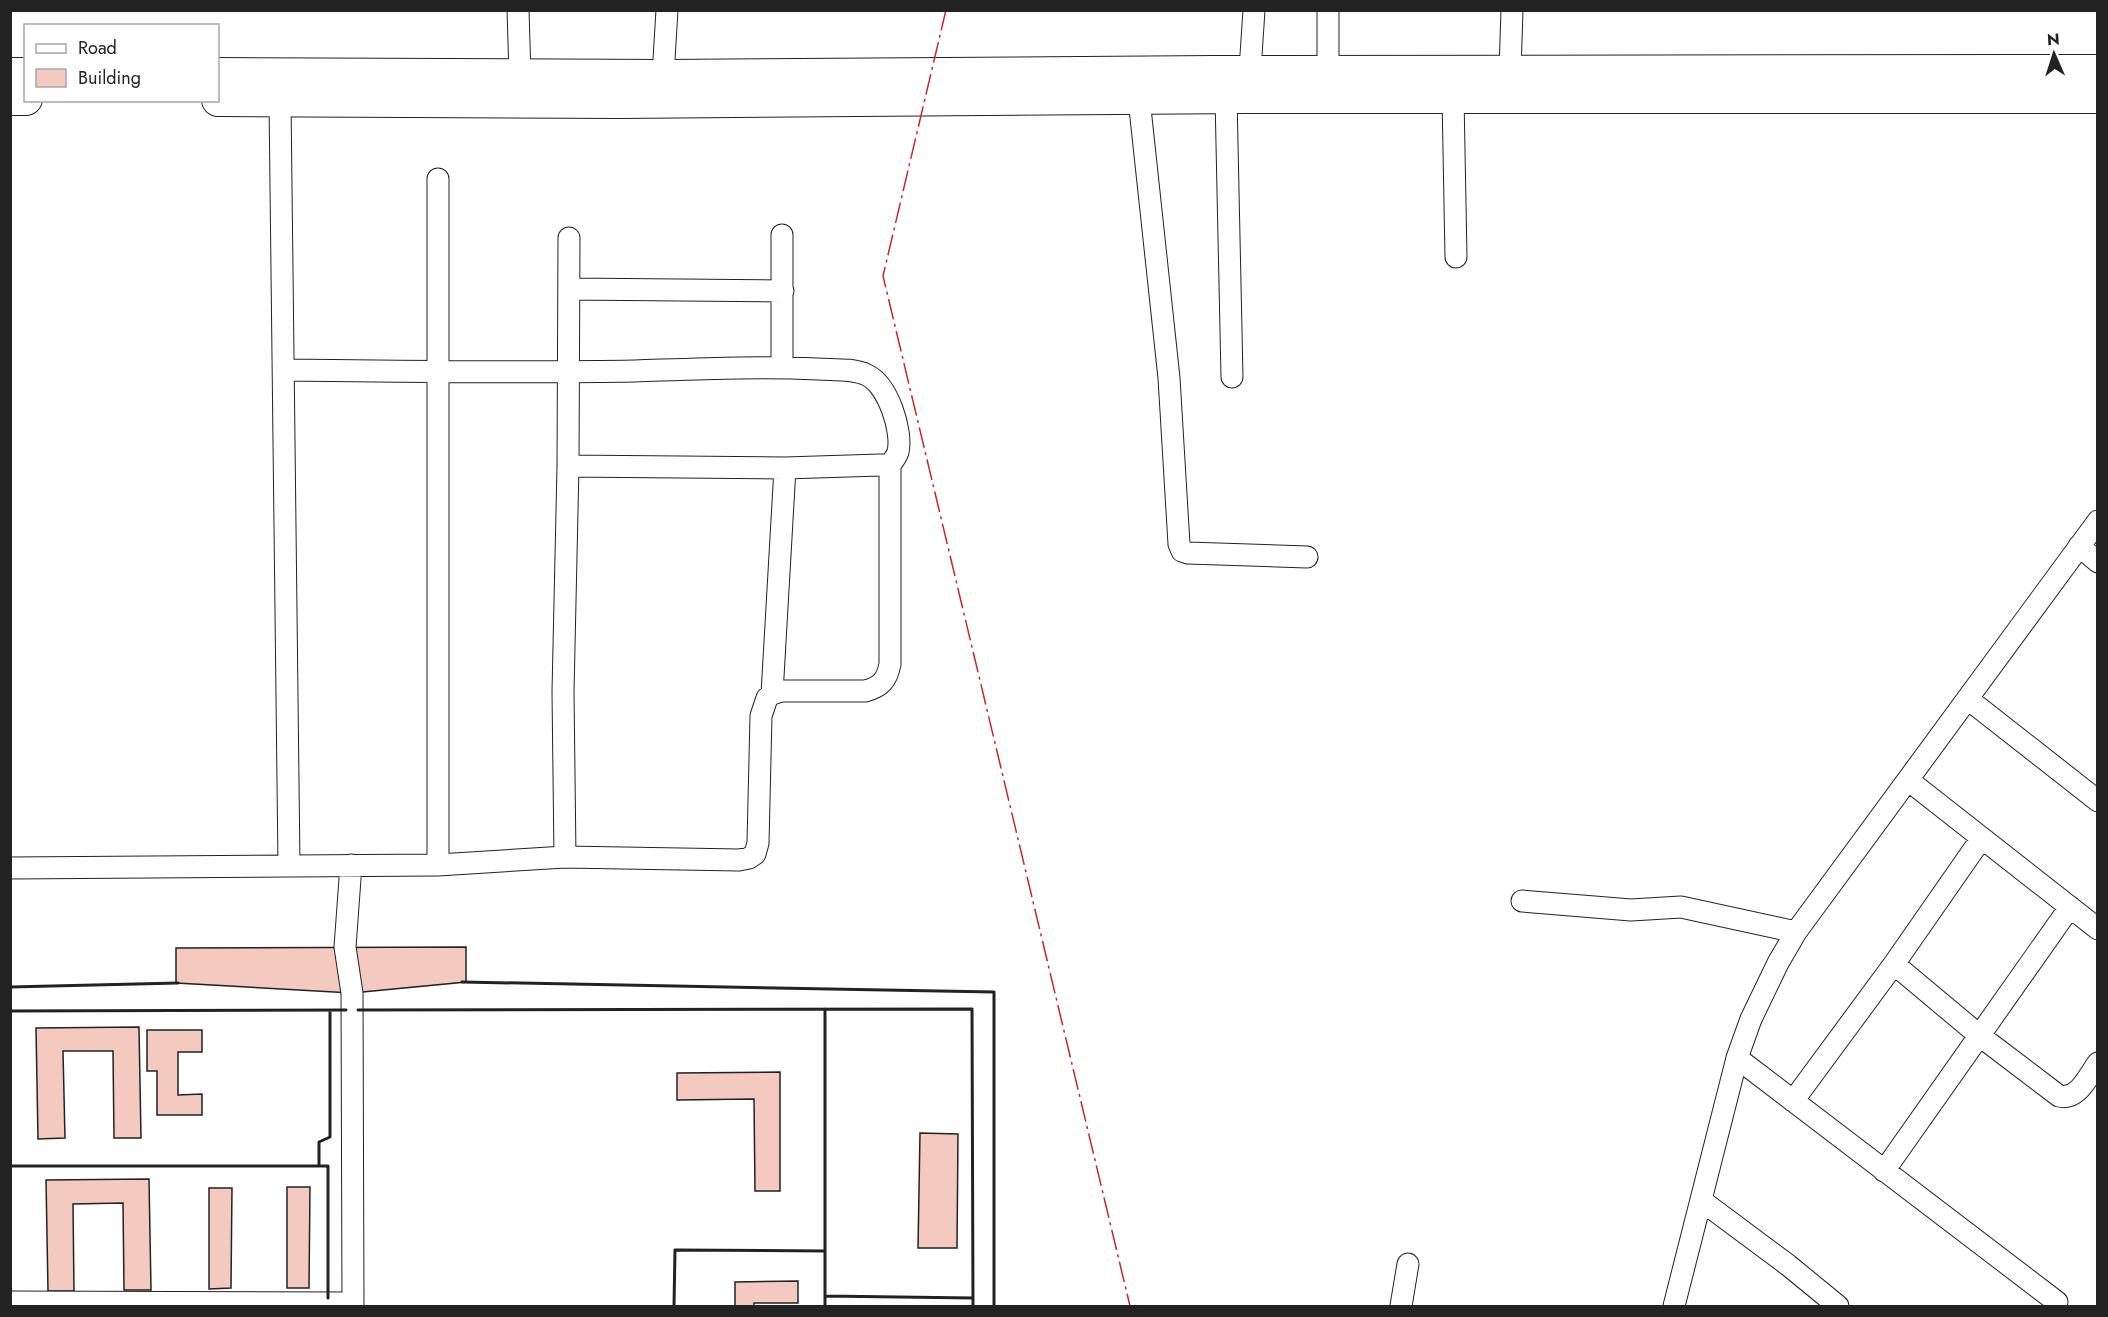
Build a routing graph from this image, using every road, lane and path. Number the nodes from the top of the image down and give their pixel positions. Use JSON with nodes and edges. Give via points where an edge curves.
{"nodes":[{"id":1,"x":518,"y":10,"type":"edge"},
{"id":2,"x":667,"y":10,"type":"edge"},
{"id":3,"x":1254,"y":10,"type":"edge"},
{"id":4,"x":1329,"y":10,"type":"edge"},
{"id":5,"x":1512,"y":10,"type":"edge"},
{"id":6,"x":1510,"y":71,"type":"junction"},
{"id":7,"x":2097,"y":71,"type":"edge"},
{"id":8,"x":1328,"y":72,"type":"junction"},
{"id":9,"x":219,"y":74,"type":"edge"},
{"id":10,"x":520,"y":76,"type":"junction"},
{"id":11,"x":663,"y":76,"type":"junction"},
{"id":12,"x":1242,"y":89,"type":"junction"},
{"id":13,"x":1453,"y":97,"type":"junction"},
{"id":14,"x":2097,"y":97,"type":"edge"},
{"id":15,"x":1139,"y":99,"type":"junction"},
{"id":16,"x":219,"y":100,"type":"edge"},
{"id":17,"x":280,"y":101,"type":"junction"},
{"id":18,"x":438,"y":179,"type":"dead end"},
{"id":19,"x":782,"y":235,"type":"dead end"},
{"id":20,"x":569,"y":238,"type":"dead end"},
{"id":21,"x":1456,"y":257,"type":"dead end"},
{"id":22,"x":569,"y":289,"type":"junction"},
{"id":23,"x":783,"y":291,"type":"junction"},
{"id":24,"x":782,"y":367,"type":"junction"},
{"id":25,"x":284,"y":370,"type":"junction"},
{"id":26,"x":438,"y":372,"type":"junction"},
{"id":27,"x":569,"y":372,"type":"junction"},
{"id":28,"x":1232,"y":377,"type":"dead end"},
{"id":29,"x":568,"y":466,"type":"junction"},
{"id":30,"x":888,"y":467,"type":"junction"},
{"id":31,"x":785,"y":468,"type":"junction"},
{"id":32,"x":2097,"y":520,"type":"edge"},
{"id":33,"x":2079,"y":546,"type":"junction"},
{"id":34,"x":1307,"y":557,"type":"dead end"},
{"id":35,"x":2097,"y":562,"type":"edge"},
{"id":36,"x":772,"y":694,"type":"junction"},
{"id":37,"x":1968,"y":699,"type":"junction"},
{"id":38,"x":1908,"y":780,"type":"junction"},
{"id":39,"x":2097,"y":801,"type":"edge"},
{"id":40,"x":1981,"y":839,"type":"junction"},
{"id":41,"x":565,"y":857,"type":"junction"},
{"id":42,"x":351,"y":865,"type":"junction"},
{"id":43,"x":438,"y":865,"type":"junction"},
{"id":44,"x":289,"y":866,"type":"junction"},
{"id":45,"x":10,"y":868,"type":"edge"},
{"id":46,"x":1522,"y":902,"type":"dead end"},
{"id":47,"x":2070,"y":907,"type":"junction"},
{"id":48,"x":2097,"y":929,"type":"edge"},
{"id":49,"x":1797,"y":932,"type":"junction"},
{"id":50,"x":1894,"y":964,"type":"junction"},
{"id":51,"x":1980,"y":1036,"type":"junction"},
{"id":52,"x":1737,"y":1058,"type":"junction"},
{"id":53,"x":2097,"y":1063,"type":"edge"},
{"id":54,"x":1793,"y":1101,"type":"junction"},
{"id":55,"x":1884,"y":1171,"type":"junction"},
{"id":56,"x":1702,"y":1201,"type":"junction"},
{"id":57,"x":1408,"y":1264,"type":"dead end"},
{"id":58,"x":10,"y":1302,"type":"edge"},
{"id":59,"x":2058,"y":1302,"type":"dead end"},
{"id":60,"x":353,"y":1305,"type":"edge"},
{"id":61,"x":1401,"y":1306,"type":"edge"},
{"id":62,"x":1674,"y":1306,"type":"edge"},
{"id":63,"x":1838,"y":1306,"type":"edge"}],
"edges":[{"from":1,"to":10,"type":"street"},
{"from":2,"to":11,"type":"street"},
{"from":3,"to":12,"type":"street"},
{"from":4,"to":8,"type":"street"},
{"from":5,"to":6,"type":"street"},
{"from":6,"to":7,"type":"highway"},
{"from":6,"to":8,"type":"highway"},
{"from":8,"to":12,"type":"highway"},
{"from":9,"to":10,"type":"highway"},
{"from":10,"to":11,"type":"highway"},
{"from":11,"to":12,"type":"highway"},
{"from":12,"to":13,"type":"highway"},
{"from":12,"to":15,"type":"highway"},
{"from":12,"to":28,"type":"street"},
{"from":13,"to":14,"type":"highway"},
{"from":13,"to":21,"type":"street"},
{"from":15,"to":17,"type":"highway"},
{"from":15,"to":34,"type":"street","via":[[1169,378],[1179,544],[1188,553]]},
{"from":16,"to":17,"type":"highway"},
{"from":17,"to":25,"type":"street"},
{"from":18,"to":26,"type":"street"},
{"from":19,"to":23,"type":"street"},
{"from":20,"to":22,"type":"street"},
{"from":22,"to":23,"type":"street"},
{"from":22,"to":27,"type":"street"},
{"from":23,"to":24,"type":"street"},
{"from":24,"to":27,"type":"street"},
{"from":24,"to":30,"type":"street","via":[[850,371],[875,381],[892,409],[898,431],[897,455]]},
{"from":25,"to":26,"type":"street"},
{"from":25,"to":44,"type":"street"},
{"from":26,"to":27,"type":"street"},
{"from":26,"to":43,"type":"street"},
{"from":27,"to":29,"type":"street"},
{"from":29,"to":31,"type":"street"},
{"from":29,"to":41,"type":"street","via":[[563,693]]},
{"from":30,"to":31,"type":"street"},
{"from":30,"to":36,"type":"street","via":[[888,676],[878,687],[865,691]]},
{"from":31,"to":36,"type":"street"},
{"from":32,"to":33,"type":"street"},
{"from":33,"to":35,"type":"street"},
{"from":33,"to":37,"type":"street"},
{"from":36,"to":41,"type":"street","via":[[766,698],[761,716],[755,854],[739,860]]},
{"from":37,"to":38,"type":"street"},
{"from":37,"to":39,"type":"street"},
{"from":38,"to":40,"type":"street"},
{"from":38,"to":49,"type":"street"},
{"from":40,"to":47,"type":"street"},
{"from":40,"to":50,"type":"street"},
{"from":41,"to":43,"type":"street"},
{"from":42,"to":43,"type":"street"},
{"from":42,"to":44,"type":"street"},
{"from":42,"to":60,"type":"street","via":[[345,947],[352,993]]},
{"from":44,"to":45,"type":"street"},
{"from":46,"to":49,"type":"street","via":[[1631,910],[1681,907]]},
{"from":47,"to":48,"type":"street"},
{"from":47,"to":51,"type":"street"},
{"from":49,"to":52,"type":"street","via":[[1751,1019]]},
{"from":50,"to":51,"type":"street"},
{"from":50,"to":54,"type":"street"},
{"from":51,"to":53,"type":"street","via":[[2065,1098],[2075,1094]]},
{"from":51,"to":55,"type":"street"},
{"from":52,"to":54,"type":"street"},
{"from":52,"to":56,"type":"street"},
{"from":54,"to":55,"type":"street"},
{"from":55,"to":59,"type":"street"},
{"from":56,"to":62,"type":"street"},
{"from":56,"to":63,"type":"street"},
{"from":57,"to":61,"type":"street"},
{"from":58,"to":60,"type":"street"}]}
